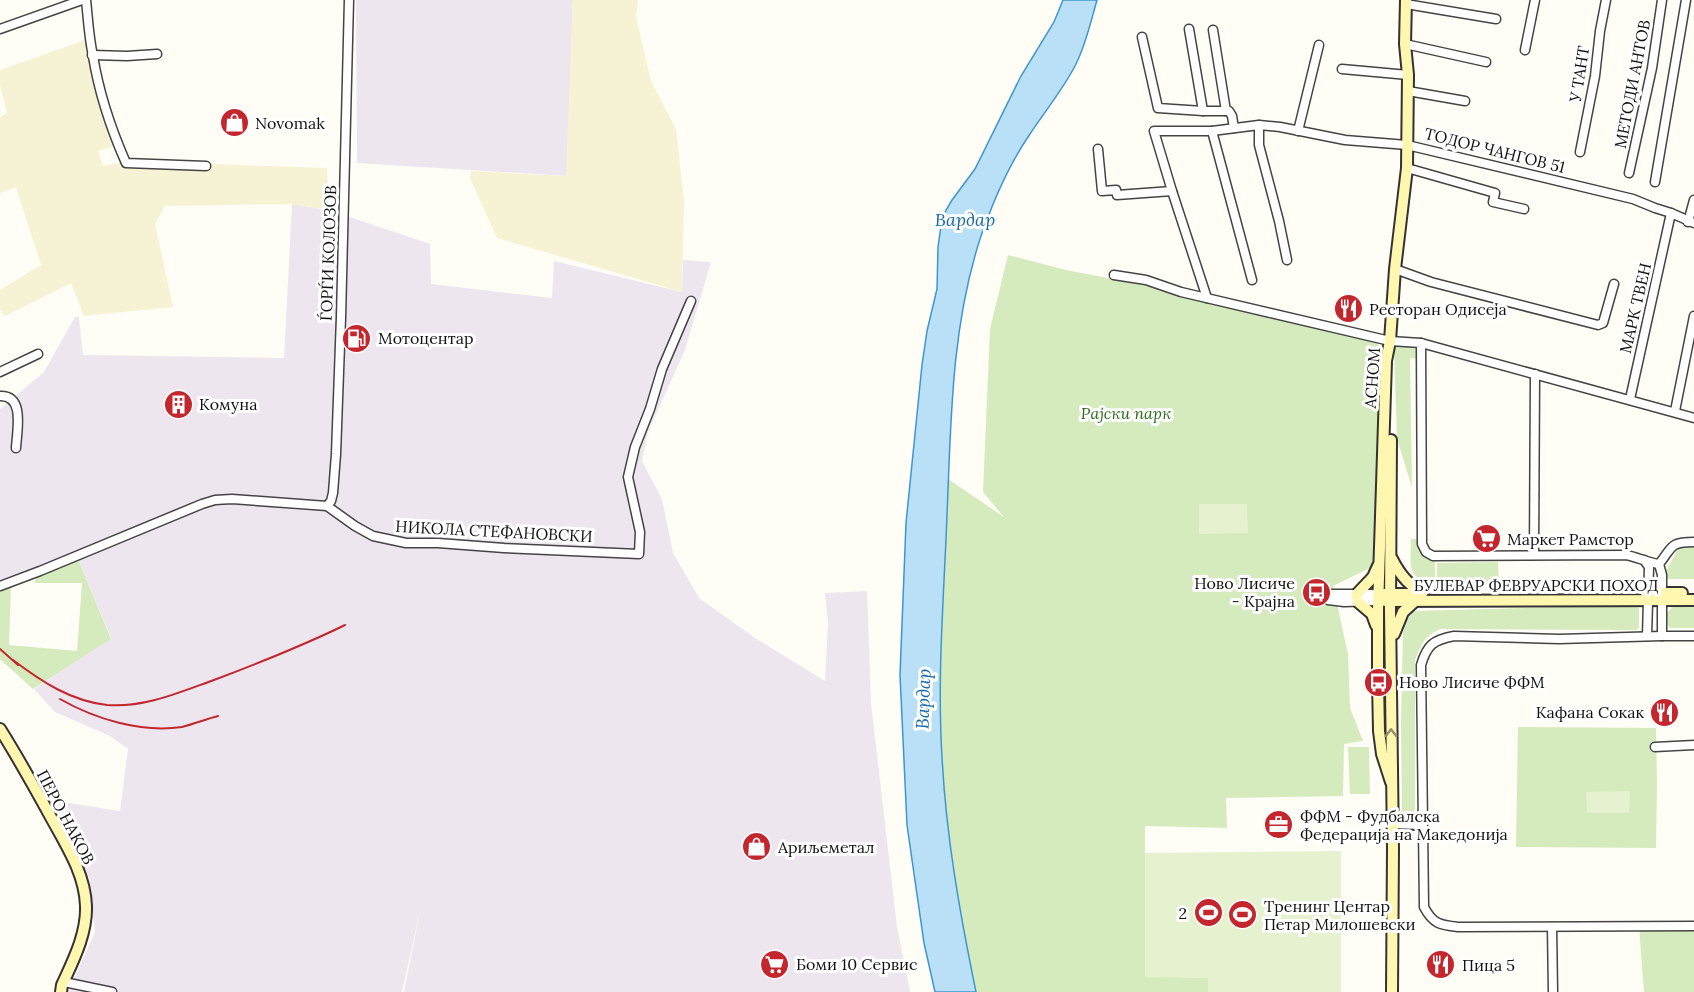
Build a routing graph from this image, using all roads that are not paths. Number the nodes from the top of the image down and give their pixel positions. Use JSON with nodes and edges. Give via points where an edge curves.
{"nodes":[{"id":1,"x":84,"y":0,"type":"edge"},
{"id":2,"x":349,"y":0,"type":"edge"},
{"id":3,"x":1535,"y":0,"type":"edge"},
{"id":4,"x":1606,"y":0,"type":"edge"},
{"id":5,"x":1662,"y":0,"type":"edge"},
{"id":6,"x":1686,"y":0,"type":"edge"},
{"id":7,"x":1406,"y":2,"type":"edge"},
{"id":8,"x":1497,"y":19,"type":"dead end"},
{"id":9,"x":0,"y":28,"type":"edge"},
{"id":10,"x":1189,"y":29,"type":"dead end"},
{"id":11,"x":1213,"y":30,"type":"dead end"},
{"id":12,"x":1142,"y":37,"type":"dead end"},
{"id":13,"x":1405,"y":44,"type":"junction"},
{"id":14,"x":1319,"y":45,"type":"dead end"},
{"id":15,"x":1525,"y":50,"type":"dead end"},
{"id":16,"x":158,"y":54,"type":"dead end"},
{"id":17,"x":92,"y":55,"type":"junction"},
{"id":18,"x":1486,"y":62,"type":"dead end"},
{"id":19,"x":1342,"y":69,"type":"dead end"},
{"id":20,"x":1408,"y":75,"type":"junction"},
{"id":21,"x":1408,"y":91,"type":"junction"},
{"id":22,"x":1465,"y":101,"type":"dead end"},
{"id":23,"x":1203,"y":111,"type":"junction"},
{"id":24,"x":1226,"y":111,"type":"junction"},
{"id":25,"x":1259,"y":125,"type":"junction"},
{"id":26,"x":1234,"y":128,"type":"junction"},
{"id":27,"x":1212,"y":131,"type":"junction"},
{"id":28,"x":1298,"y":131,"type":"junction"},
{"id":29,"x":1407,"y":145,"type":"junction"},
{"id":30,"x":1098,"y":149,"type":"dead end"},
{"id":31,"x":1580,"y":152,"type":"dead end"},
{"id":32,"x":206,"y":166,"type":"dead end"},
{"id":33,"x":1407,"y":168,"type":"junction"},
{"id":34,"x":1629,"y":173,"type":"dead end"},
{"id":35,"x":1655,"y":182,"type":"dead end"},
{"id":36,"x":1172,"y":191,"type":"junction"},
{"id":37,"x":1694,"y":200,"type":"edge"},
{"id":38,"x":1524,"y":209,"type":"dead end"},
{"id":39,"x":1671,"y":213,"type":"junction"},
{"id":40,"x":1691,"y":222,"type":"edge"},
{"id":41,"x":1287,"y":260,"type":"dead end"},
{"id":42,"x":1395,"y":269,"type":"junction"},
{"id":43,"x":1114,"y":274,"type":"dead end"},
{"id":44,"x":1252,"y":280,"type":"dead end"},
{"id":45,"x":1614,"y":284,"type":"dead end"},
{"id":46,"x":1207,"y":298,"type":"junction"},
{"id":47,"x":691,"y":301,"type":"dead end"},
{"id":48,"x":1694,"y":316,"type":"edge"},
{"id":49,"x":1390,"y":341,"type":"junction"},
{"id":50,"x":1421,"y":343,"type":"junction"},
{"id":51,"x":38,"y":354,"type":"dead end"},
{"id":52,"x":0,"y":372,"type":"edge"},
{"id":53,"x":1535,"y":374,"type":"junction"},
{"id":54,"x":0,"y":396,"type":"edge"},
{"id":55,"x":1630,"y":399,"type":"junction"},
{"id":56,"x":1675,"y":411,"type":"junction"},
{"id":57,"x":1694,"y":417,"type":"edge"},
{"id":58,"x":16,"y":448,"type":"dead end"},
{"id":59,"x":327,"y":506,"type":"junction"},
{"id":60,"x":1694,"y":542,"type":"edge"},
{"id":61,"x":1534,"y":555,"type":"junction"},
{"id":62,"x":1385,"y":558,"type":"junction"},
{"id":63,"x":1643,"y":559,"type":"junction"},
{"id":64,"x":1659,"y":564,"type":"junction"},
{"id":65,"x":0,"y":586,"type":"edge"},
{"id":66,"x":1694,"y":593,"type":"edge"},
{"id":67,"x":1429,"y":594,"type":"junction"},
{"id":68,"x":1648,"y":596,"type":"junction"},
{"id":69,"x":1662,"y":596,"type":"junction"},
{"id":70,"x":1384,"y":597,"type":"junction"},
{"id":71,"x":1357,"y":598,"type":"junction"},
{"id":72,"x":1694,"y":600,"type":"edge"},
{"id":73,"x":1415,"y":601,"type":"junction"},
{"id":74,"x":1377,"y":632,"type":"junction"},
{"id":75,"x":1647,"y":636,"type":"junction"},
{"id":76,"x":1662,"y":636,"type":"junction"},
{"id":77,"x":1694,"y":636,"type":"edge"},
{"id":78,"x":1391,"y":645,"type":"junction"},
{"id":79,"x":0,"y":729,"type":"edge"},
{"id":80,"x":1694,"y":745,"type":"edge"},
{"id":81,"x":1655,"y":747,"type":"dead end"},
{"id":82,"x":1391,"y":782,"type":"junction"},
{"id":83,"x":1422,"y":825,"type":"junction"},
{"id":84,"x":1392,"y":830,"type":"junction"},
{"id":85,"x":1423,"y":834,"type":"junction"},
{"id":86,"x":1694,"y":926,"type":"edge"},
{"id":87,"x":1552,"y":927,"type":"junction"},
{"id":88,"x":62,"y":987,"type":"edge"},
{"id":89,"x":112,"y":992,"type":"edge"},
{"id":90,"x":1392,"y":992,"type":"edge"},
{"id":91,"x":1554,"y":992,"type":"edge"}],
"edges":[{"from":1,"to":9,"type":"street"},
{"from":1,"to":17,"type":"street"},
{"from":2,"to":59,"type":"street","name":"ЃОРЃИ КОЛОЗОВ","via":[[336,454],[333,493]]},
{"from":3,"to":15,"type":"street"},
{"from":4,"to":31,"type":"street","name":"У ТАНТ"},
{"from":5,"to":34,"type":"street","name":"МЕТОДИ АНТОВ"},
{"from":6,"to":35,"type":"street"},
{"from":7,"to":8,"type":"street"},
{"from":7,"to":13,"type":"street","name":"АСНОМ"},
{"from":10,"to":23,"type":"street"},
{"from":11,"to":24,"type":"street"},
{"from":12,"to":23,"type":"street","via":[[1158,108]]},
{"from":13,"to":18,"type":"street"},
{"from":13,"to":20,"type":"street","name":"АСНОМ"},
{"from":14,"to":28,"type":"street"},
{"from":16,"to":17,"type":"street"},
{"from":17,"to":32,"type":"street","via":[[105,109],[126,164]]},
{"from":19,"to":20,"type":"street"},
{"from":20,"to":21,"type":"street","name":"АСНОМ"},
{"from":21,"to":22,"type":"street"},
{"from":21,"to":29,"type":"street","name":"АСНОМ"},
{"from":23,"to":24,"type":"street"},
{"from":24,"to":26,"type":"street","via":[[1231,114]]},
{"from":25,"to":26,"type":"street","name":"ТОДОР ЧАНГОВ 51"},
{"from":25,"to":28,"type":"street","name":"ТОДОР ЧАНГОВ 51"},
{"from":25,"to":41,"type":"street","via":[[1259,145]]},
{"from":26,"to":27,"type":"street","name":"ТОДОР ЧАНГОВ 51"},
{"from":27,"to":36,"type":"street","name":"ТОДОР ЧАНГОВ 51","via":[[1154,131]]},
{"from":27,"to":44,"type":"street"},
{"from":28,"to":29,"type":"street","name":"ТОДОР ЧАНГОВ 51"},
{"from":29,"to":33,"type":"street","name":"АСНОМ"},
{"from":29,"to":39,"type":"street","name":"ТОДОР ЧАНГОВ 51","via":[[1633,199]]},
{"from":30,"to":36,"type":"street","via":[[1102,191],[1116,190],[1117,195]]},
{"from":33,"to":38,"type":"street","via":[[1495,193],[1493,202]]},
{"from":33,"to":42,"type":"street","name":"АСНОМ"},
{"from":36,"to":46,"type":"street","name":"ТОДОР ЧАНГОВ 51"},
{"from":37,"to":40,"type":"street"},
{"from":39,"to":40,"type":"street","name":"ТОДОР ЧАНГОВ 51"},
{"from":39,"to":55,"type":"street","name":"МАРК ТВЕН"},
{"from":42,"to":45,"type":"street","via":[[1598,326],[1603,323]]},
{"from":42,"to":49,"type":"street","name":"АСНОМ"},
{"from":43,"to":46,"type":"street"},
{"from":46,"to":49,"type":"street"},
{"from":47,"to":59,"type":"street","name":"НИКОЛА СТЕФАНОВСКИ","via":[[662,369],[628,477],[640,532],[639,554],[397,542],[373,536]]},
{"from":48,"to":56,"type":"street"},
{"from":49,"to":50,"type":"street"},
{"from":49,"to":62,"type":"street","name":"АСНОМ","via":[[1386,361]]},
{"from":50,"to":53,"type":"street"},
{"from":50,"to":61,"type":"street","via":[[1422,544],[1426,552],[1433,556]]},
{"from":51,"to":52,"type":"street"},
{"from":53,"to":55,"type":"street"},
{"from":53,"to":61,"type":"street"},
{"from":54,"to":58,"type":"street","via":[[15,401]]},
{"from":55,"to":56,"type":"street"},
{"from":56,"to":57,"type":"street"},
{"from":59,"to":65,"type":"street","via":[[215,500]]},
{"from":60,"to":64,"type":"street","via":[[1674,545]]},
{"from":61,"to":63,"type":"street","via":[[1626,555]]},
{"from":62,"to":67,"type":"street","via":[[1414,589]]},
{"from":62,"to":70,"type":"street","name":"АСНОМ"},
{"from":62,"to":71,"type":"street"},
{"from":63,"to":64,"type":"street"},
{"from":63,"to":68,"type":"street","via":[[1649,567]]},
{"from":64,"to":69,"type":"street"},
{"from":66,"to":69,"type":"street","name":"БУЛЕВАР ФЕВРУАРСКИ ПОХОД"},
{"from":67,"to":68,"type":"street","name":"БУЛЕВАР ФЕВРУАРСКИ ПОХОД"},
{"from":67,"to":70,"type":"street","name":"БУЛЕВАР ФЕВРУАРСКИ ПОХОД"},
{"from":68,"to":69,"type":"street","name":"БУЛЕВАР ФЕВРУАРСКИ ПОХОД"},
{"from":68,"to":73,"type":"street","name":"БУЛЕВАР ФЕВРУАРСКИ ПОХОД"},
{"from":68,"to":75,"type":"street"},
{"from":69,"to":72,"type":"street","name":"БУЛЕВАР ФЕВРУАРСКИ ПОХОД"},
{"from":69,"to":76,"type":"street"},
{"from":70,"to":71,"type":"street"},
{"from":70,"to":73,"type":"street","name":"БУЛЕВАР ФЕВРУАРСКИ ПОХОД"},
{"from":70,"to":74,"type":"street","name":"АСНОМ"},
{"from":70,"to":78,"type":"street","name":"АСНОМ"},
{"from":71,"to":74,"type":"street","via":[[1372,614]]},
{"from":73,"to":78,"type":"street","via":[[1402,612]]},
{"from":74,"to":82,"type":"street","name":"АСНОМ","via":[[1379,731]]},
{"from":75,"to":76,"type":"street"},
{"from":75,"to":83,"type":"street","via":[[1454,636],[1430,645],[1421,665]]},
{"from":76,"to":77,"type":"street"},
{"from":82,"to":78,"type":"street","name":"АСНОМ","one_way":true},
{"from":79,"to":88,"type":"street","name":"ПЕРО НАКОВ","via":[[79,870],[86,907],[81,940]]},
{"from":80,"to":81,"type":"street"},
{"from":82,"to":84,"type":"street","name":"АСНОМ"},
{"from":83,"to":84,"type":"street"},
{"from":83,"to":85,"type":"street"},
{"from":84,"to":85,"type":"street"},
{"from":84,"to":90,"type":"street","name":"АСНОМ"},
{"from":85,"to":87,"type":"street","via":[[1424,907],[1434,922],[1458,927]]},
{"from":86,"to":87,"type":"street"},
{"from":87,"to":91,"type":"street"},
{"from":88,"to":89,"type":"street"}]}
